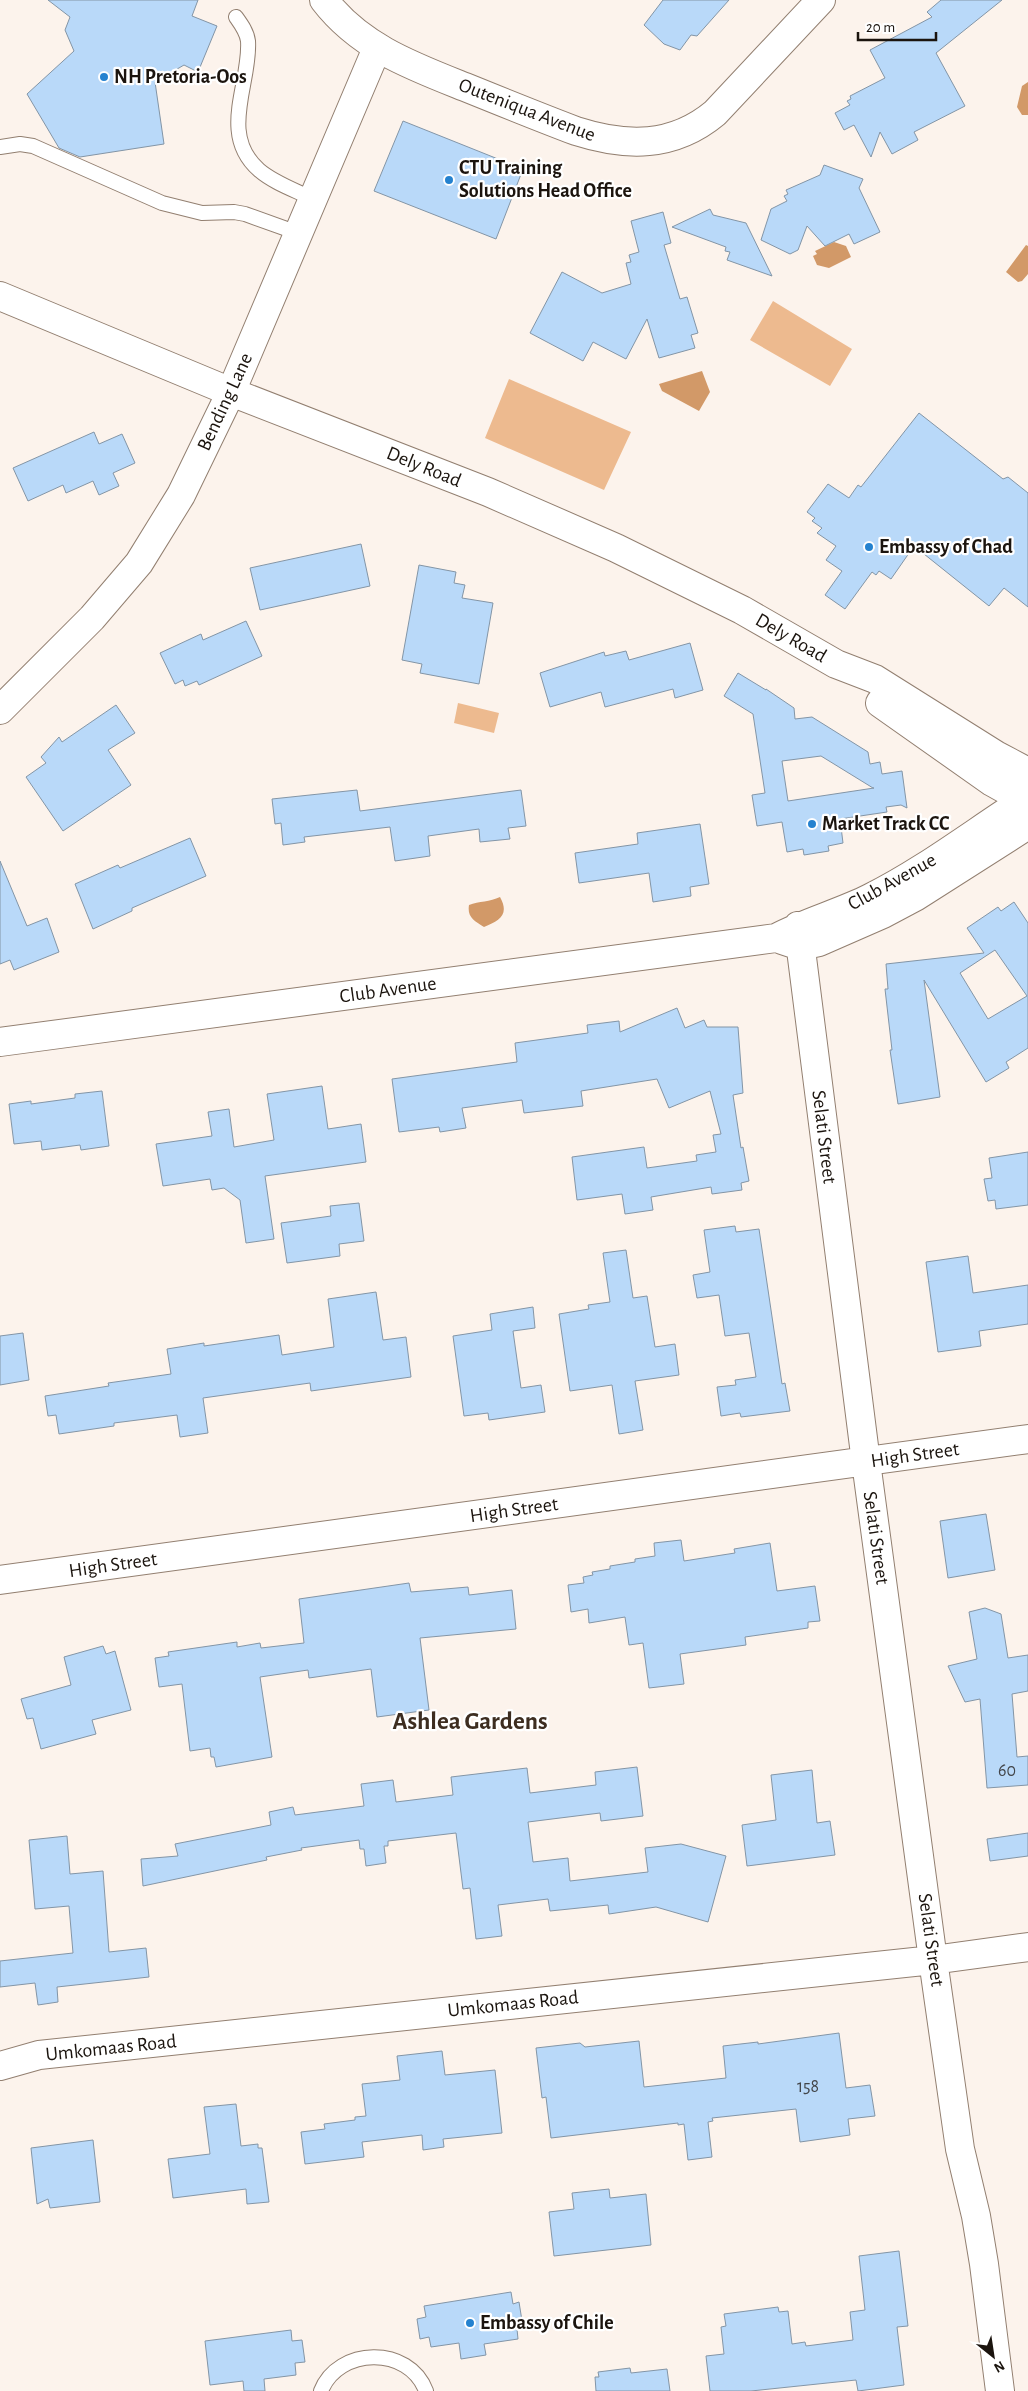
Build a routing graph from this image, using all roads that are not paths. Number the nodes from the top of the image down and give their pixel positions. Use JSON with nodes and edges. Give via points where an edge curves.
{"nodes":[{"id":1,"x":324,"y":0,"type":"edge"},
{"id":2,"x":821,"y":0,"type":"edge"},
{"id":3,"x":236,"y":18,"type":"dead end"},
{"id":4,"x":377,"y":48,"type":"junction"},
{"id":5,"x":0,"y":147,"type":"edge"},
{"id":6,"x":313,"y":199,"type":"junction"},
{"id":7,"x":298,"y":233,"type":"junction"},
{"id":8,"x":0,"y":296,"type":"edge"},
{"id":9,"x":231,"y":392,"type":"junction"},
{"id":10,"x":836,"y":664,"type":"junction"},
{"id":11,"x":0,"y":710,"type":"edge"},
{"id":12,"x":1028,"y":772,"type":"edge"},
{"id":13,"x":1027,"y":806,"type":"edge"},
{"id":14,"x":791,"y":937,"type":"junction"},
{"id":15,"x":0,"y":1042,"type":"edge"},
{"id":16,"x":1028,"y":1440,"type":"edge"},
{"id":17,"x":866,"y":1462,"type":"junction"},
{"id":18,"x":0,"y":1580,"type":"edge"},
{"id":19,"x":1028,"y":1948,"type":"edge"},
{"id":20,"x":933,"y":1960,"type":"junction"},
{"id":21,"x":0,"y":2066,"type":"edge"},
{"id":22,"x":960,"y":2149,"type":"junction"},
{"id":23,"x":321,"y":2391,"type":"edge"},
{"id":24,"x":426,"y":2391,"type":"edge"},
{"id":25,"x":981,"y":2391,"type":"edge"},
{"id":26,"x":1000,"y":2391,"type":"edge"}],
"edges":[{"from":1,"to":4,"type":"street","name":"Outeniqua Avenue","via":[[354,32]]},
{"from":2,"to":4,"type":"street","name":"Outeniqua Avenue","via":[[715,113],[685,133],[660,140],[624,142],[584,134],[410,65]]},
{"from":3,"to":6,"type":"lane","via":[[248,39],[238,105],[239,135],[247,156],[258,170]]},
{"from":4,"to":6,"type":"street","name":"Bending Lane"},
{"from":5,"to":7,"type":"lane","via":[[33,146],[162,203],[202,213],[245,214]]},
{"from":6,"to":7,"type":"street","name":"Bending Lane"},
{"from":7,"to":9,"type":"street","name":"Bending Lane"},
{"from":8,"to":9,"type":"street","name":"Dely Road"},
{"from":9,"to":10,"type":"street","name":"Dely Road","via":[[488,492],[616,548],[742,610]]},
{"from":9,"to":11,"type":"street","name":"Bending Lane","via":[[181,495],[139,564],[92,618]]},
{"from":10,"to":12,"type":"street","name":"Dely Road","via":[[875,679]]},
{"from":10,"to":13,"type":"street","name":"Dely Road","via":[[874,698]]},
{"from":13,"to":14,"type":"street","name":"Club Avenue","via":[[871,897]]},
{"from":14,"to":15,"type":"street","name":"Club Avenue"},
{"from":14,"to":17,"type":"street","name":"Selati Street"},
{"from":16,"to":17,"type":"street","name":"High Street"},
{"from":17,"to":18,"type":"street","name":"High Street"},
{"from":17,"to":20,"type":"street","name":"Selati Street"},
{"from":19,"to":20,"type":"street","name":"Umkomaas Road"},
{"from":20,"to":21,"type":"street","name":"Umkomaas Road","via":[[39,2055]]},
{"from":20,"to":22,"type":"street","name":"Selati Street"},
{"from":22,"to":25,"type":"street","name":"Selati Street","via":[[963,2222]]},
{"from":22,"to":26,"type":"street","name":"Selati Street","via":[[978,2225]]},
{"from":23,"to":24,"type":"lane","via":[[334,2371],[365,2357],[399,2362],[413,2372]]}]}
